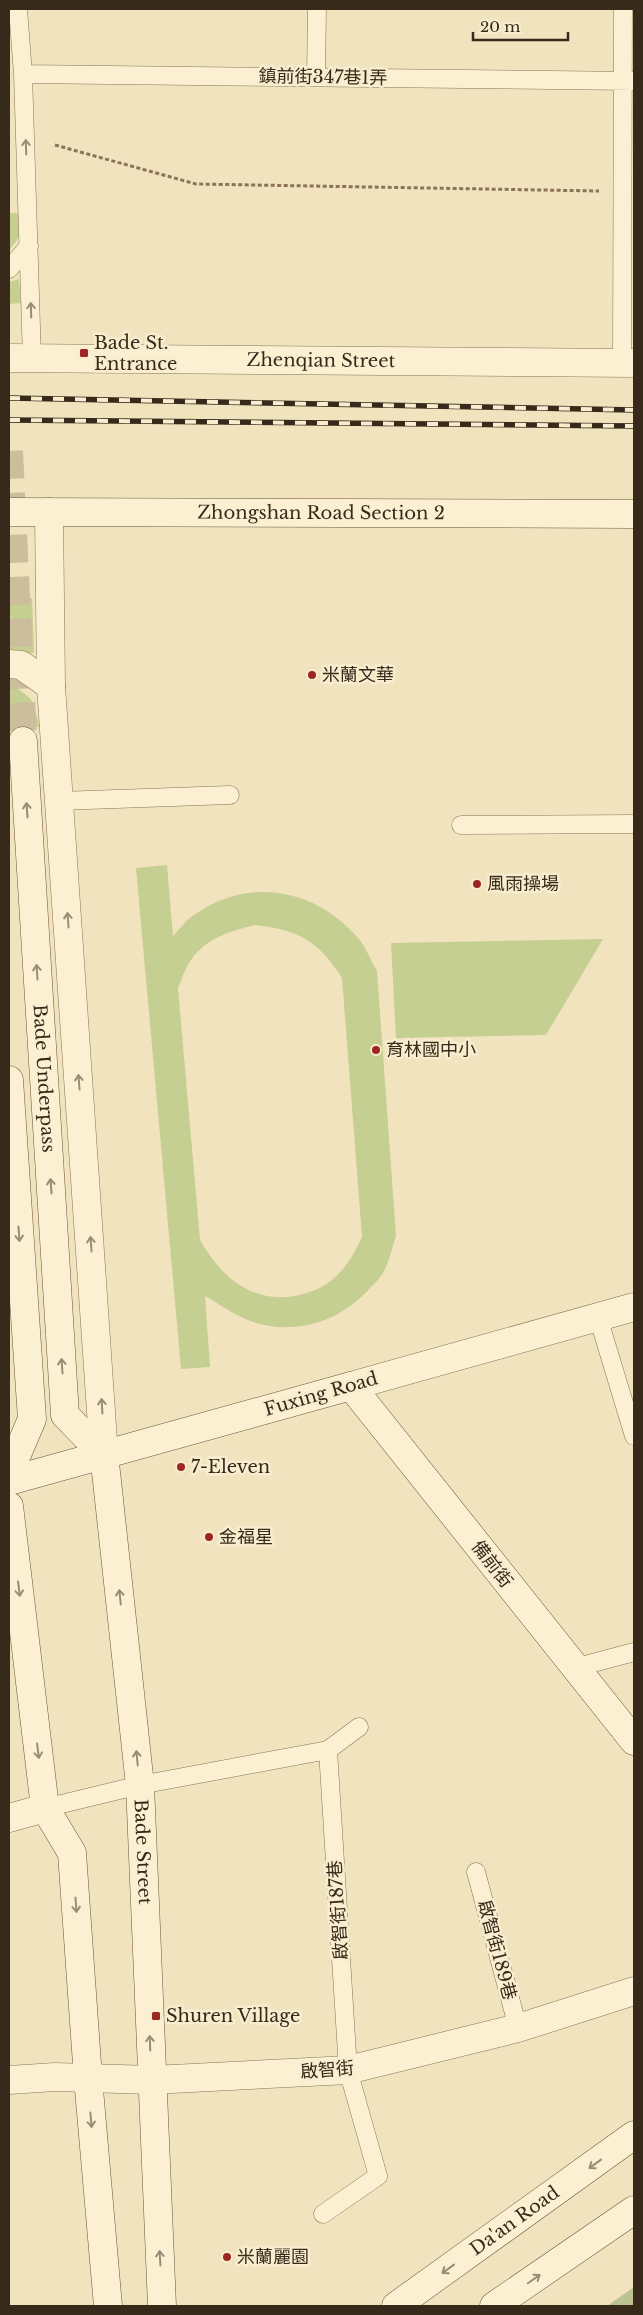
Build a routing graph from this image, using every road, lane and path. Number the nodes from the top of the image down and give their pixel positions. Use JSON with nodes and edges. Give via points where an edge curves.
{"nodes":[{"id":1,"x":18,"y":9,"type":"edge"},
{"id":2,"x":317,"y":9,"type":"edge"},
{"id":3,"x":623,"y":9,"type":"edge"},
{"id":4,"x":23,"y":74,"type":"junction"},
{"id":5,"x":316,"y":77,"type":"junction"},
{"id":6,"x":629,"y":81,"type":"edge"},
{"id":7,"x":55,"y":145,"type":"dead end"},
{"id":8,"x":622,"y":191,"type":"junction"},
{"id":9,"x":29,"y":246,"type":"junction"},
{"id":10,"x":9,"y":269,"type":"edge"},
{"id":11,"x":21,"y":358,"type":"edge"},
{"id":12,"x":628,"y":363,"type":"edge"},
{"id":13,"x":9,"y":512,"type":"edge"},
{"id":14,"x":49,"y":512,"type":"junction"},
{"id":15,"x":634,"y":514,"type":"edge"},
{"id":16,"x":9,"y":664,"type":"edge"},
{"id":17,"x":52,"y":686,"type":"junction"},
{"id":18,"x":23,"y":741,"type":"tunnel mouth"},
{"id":19,"x":230,"y":795,"type":"dead end"},
{"id":20,"x":59,"y":801,"type":"junction"},
{"id":21,"x":634,"y":824,"type":"edge"},
{"id":22,"x":461,"y":825,"type":"dead end"},
{"id":23,"x":9,"y":1080,"type":"edge"},
{"id":24,"x":634,"y":1307,"type":"edge"},
{"id":25,"x":598,"y":1317,"type":"junction"},
{"id":26,"x":351,"y":1386,"type":"junction"},
{"id":27,"x":634,"y":1436,"type":"edge"},
{"id":28,"x":104,"y":1455,"type":"junction"},
{"id":29,"x":9,"y":1473,"type":"edge"},
{"id":30,"x":9,"y":1482,"type":"edge"},
{"id":31,"x":9,"y":1506,"type":"edge"},
{"id":32,"x":634,"y":1652,"type":"edge"},
{"id":33,"x":574,"y":1668,"type":"junction"},
{"id":34,"x":359,"y":1727,"type":"dead end"},
{"id":35,"x":634,"y":1741,"type":"edge"},
{"id":36,"x":328,"y":1750,"type":"junction"},
{"id":37,"x":140,"y":1785,"type":"junction"},
{"id":38,"x":46,"y":1808,"type":"junction"},
{"id":39,"x":9,"y":1818,"type":"edge"},
{"id":40,"x":476,"y":1872,"type":"dead end"},
{"id":41,"x":634,"y":1991,"type":"edge"},
{"id":42,"x":518,"y":2028,"type":"junction"},
{"id":43,"x":348,"y":2070,"type":"junction"},
{"id":44,"x":88,"y":2078,"type":"junction"},
{"id":45,"x":9,"y":2080,"type":"edge"},
{"id":46,"x":152,"y":2080,"type":"junction"},
{"id":47,"x":634,"y":2135,"type":"edge"},
{"id":48,"x":634,"y":2210,"type":"edge"},
{"id":49,"x":322,"y":2214,"type":"dead end"},
{"id":50,"x":108,"y":2306,"type":"edge"},
{"id":51,"x":162,"y":2306,"type":"edge"},
{"id":52,"x":396,"y":2306,"type":"edge"},
{"id":53,"x":494,"y":2306,"type":"edge"}],
"edges":[{"from":1,"to":4,"type":"lane"},
{"from":2,"to":5,"type":"lane"},
{"from":3,"to":6,"type":"lane"},
{"from":4,"to":5,"type":"lane","name":"鎮前街347巷1弄"},
{"from":9,"to":4,"type":"lane","one_way":true},
{"from":5,"to":6,"type":"lane","name":"鎮前街347巷1弄"},
{"from":6,"to":8,"type":"lane"},
{"from":7,"to":8,"type":"path","via":[[196,184]]},
{"from":8,"to":12,"type":"lane"},
{"from":9,"to":10,"type":"lane"},
{"from":11,"to":9,"type":"lane","one_way":true},
{"from":11,"to":12,"type":"street","name":"Zhenqian Street"},
{"from":13,"to":14,"type":"street","name":"Zhongshan Road Section 2"},
{"from":14,"to":15,"type":"street","name":"Zhongshan Road Section 2"},
{"from":14,"to":17,"type":"street","name":"Bade Street"},
{"from":16,"to":17,"type":"street","via":[[21,664]]},
{"from":17,"to":20,"type":"street","name":"Bade Street"},
{"from":28,"to":18,"type":"street","name":"Bade Underpass","one_way":true,"via":[[65,1415]]},
{"from":19,"to":20,"type":"lane"},
{"from":28,"to":20,"type":"street","name":"Bade Street","one_way":true},
{"from":21,"to":22,"type":"lane"},
{"from":23,"to":29,"type":"street","name":"Bade Underpass","one_way":true,"via":[[32,1419]]},
{"from":24,"to":25,"type":"street","name":"Fuxing Road"},
{"from":25,"to":26,"type":"street","name":"Fuxing Road"},
{"from":25,"to":27,"type":"lane"},
{"from":26,"to":28,"type":"street","name":"Fuxing Road"},
{"from":26,"to":33,"type":"street","name":"備前街"},
{"from":28,"to":30,"type":"street","name":"Fuxing Road"},
{"from":37,"to":28,"type":"street","name":"Bade Street","one_way":true},
{"from":31,"to":38,"type":"street","one_way":true},
{"from":32,"to":33,"type":"lane"},
{"from":33,"to":35,"type":"street","name":"備前街"},
{"from":34,"to":36,"type":"lane"},
{"from":36,"to":37,"type":"lane"},
{"from":36,"to":43,"type":"lane","name":"啟智街187巷"},
{"from":37,"to":38,"type":"lane"},
{"from":46,"to":37,"type":"street","name":"Bade Street","one_way":true},
{"from":38,"to":39,"type":"street"},
{"from":38,"to":44,"type":"street","one_way":true,"via":[[72,1853]]},
{"from":40,"to":42,"type":"lane","name":"啟智街189巷"},
{"from":41,"to":42,"type":"street","name":"啟智街"},
{"from":42,"to":43,"type":"street","name":"啟智街"},
{"from":43,"to":46,"type":"street","name":"啟智街"},
{"from":43,"to":49,"type":"lane","name":"啟智街187巷","via":[[378,2176]]},
{"from":44,"to":45,"type":"street","name":"啟智街"},
{"from":44,"to":46,"type":"street","name":"啟智街"},
{"from":44,"to":50,"type":"street","one_way":true},
{"from":51,"to":46,"type":"street","name":"Bade Street","one_way":true},
{"from":47,"to":52,"type":"street","name":"Da'an Road","one_way":true},
{"from":53,"to":48,"type":"street","one_way":true}]}
